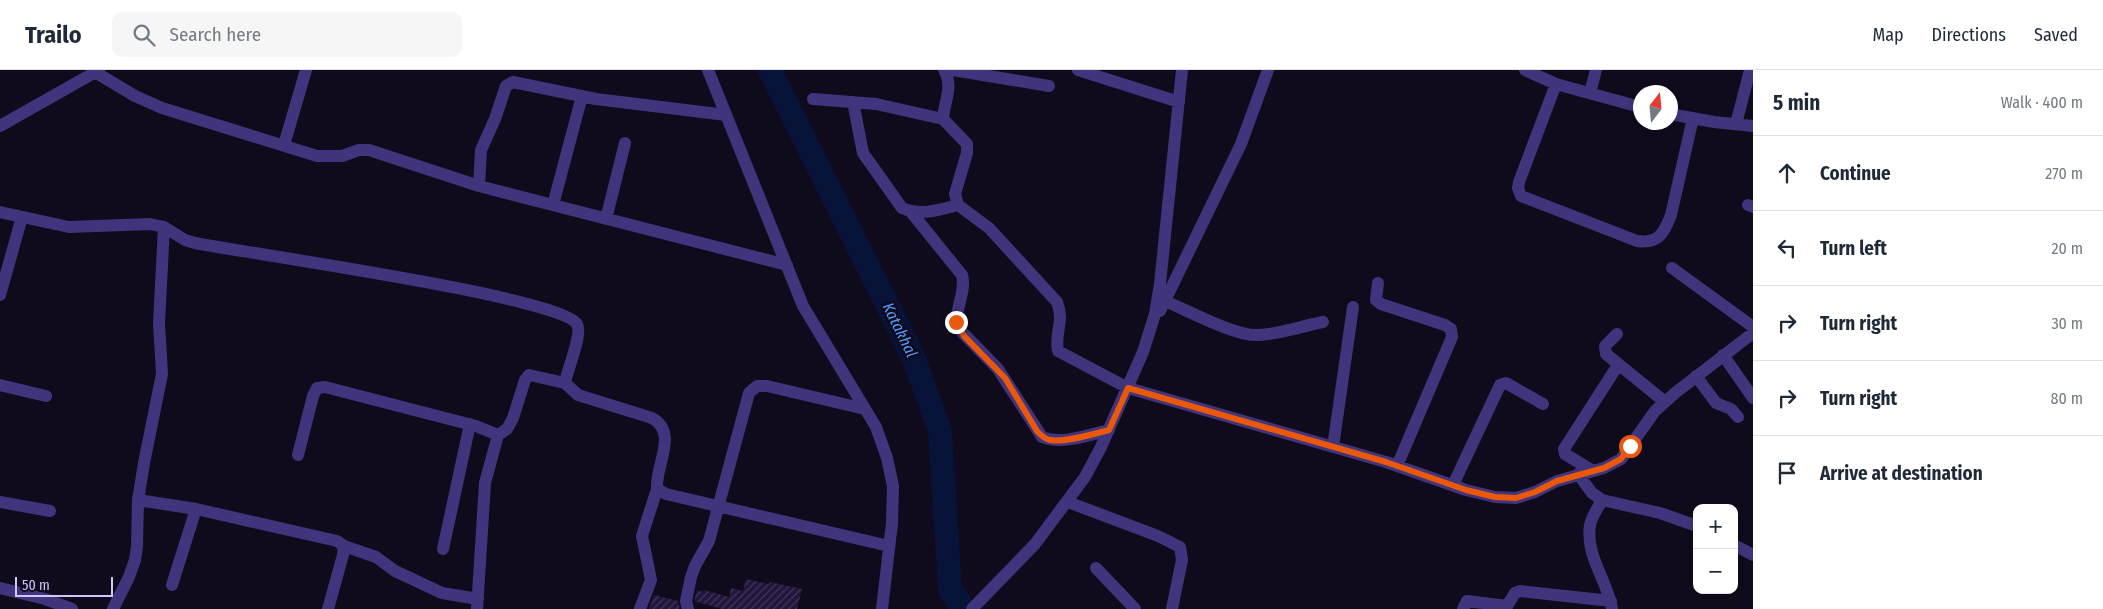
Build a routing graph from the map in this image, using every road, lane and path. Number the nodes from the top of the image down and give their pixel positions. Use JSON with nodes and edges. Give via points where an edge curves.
{"nodes":[{"id":1,"x":306,"y":70,"type":"edge"},
{"id":2,"x":708,"y":70,"type":"edge"},
{"id":3,"x":944,"y":70,"type":"edge"},
{"id":4,"x":954,"y":70,"type":"edge"},
{"id":5,"x":1078,"y":70,"type":"edge"},
{"id":6,"x":1182,"y":70,"type":"edge"},
{"id":7,"x":1268,"y":70,"type":"edge"},
{"id":8,"x":1525,"y":70,"type":"edge"},
{"id":9,"x":1596,"y":70,"type":"edge"},
{"id":10,"x":1750,"y":70,"type":"edge"},
{"id":11,"x":97,"y":71,"type":"edge"},
{"id":12,"x":1556,"y":84,"type":"junction"},
{"id":13,"x":1049,"y":86,"type":"dead end"},
{"id":14,"x":1590,"y":93,"type":"junction"},
{"id":15,"x":582,"y":96,"type":"junction"},
{"id":16,"x":813,"y":99,"type":"dead end"},
{"id":17,"x":853,"y":102,"type":"junction"},
{"id":18,"x":1179,"y":102,"type":"junction"},
{"id":19,"x":1633,"y":105,"type":"edge"},
{"id":20,"x":726,"y":115,"type":"junction"},
{"id":21,"x":1678,"y":115,"type":"edge"},
{"id":22,"x":1693,"y":118,"type":"junction"},
{"id":23,"x":943,"y":119,"type":"junction"},
{"id":24,"x":1736,"y":124,"type":"junction"},
{"id":25,"x":0,"y":126,"type":"edge"},
{"id":26,"x":1753,"y":126,"type":"edge"},
{"id":27,"x":625,"y":143,"type":"dead end"},
{"id":28,"x":284,"y":145,"type":"junction"},
{"id":29,"x":480,"y":186,"type":"junction"},
{"id":30,"x":553,"y":205,"type":"junction"},
{"id":31,"x":958,"y":205,"type":"junction"},
{"id":32,"x":0,"y":212,"type":"edge"},
{"id":33,"x":910,"y":212,"type":"junction"},
{"id":34,"x":22,"y":217,"type":"junction"},
{"id":35,"x":606,"y":219,"type":"junction"},
{"id":36,"x":164,"y":226,"type":"junction"},
{"id":37,"x":787,"y":265,"type":"junction"},
{"id":38,"x":1672,"y":268,"type":"dead end"},
{"id":39,"x":1378,"y":283,"type":"dead end"},
{"id":40,"x":0,"y":296,"type":"edge"},
{"id":41,"x":1165,"y":300,"type":"junction"},
{"id":42,"x":1353,"y":307,"type":"dead end"},
{"id":43,"x":1323,"y":322,"type":"dead end"},
{"id":44,"x":1753,"y":327,"type":"edge"},
{"id":45,"x":1753,"y":332,"type":"edge"},
{"id":46,"x":1149,"y":334,"type":"junction"},
{"id":47,"x":1617,"y":334,"type":"dead end"},
{"id":48,"x":1723,"y":355,"type":"junction"},
{"id":49,"x":1618,"y":365,"type":"junction"},
{"id":50,"x":1696,"y":376,"type":"junction"},
{"id":51,"x":564,"y":383,"type":"junction"},
{"id":52,"x":0,"y":385,"type":"edge"},
{"id":53,"x":1128,"y":388,"type":"junction"},
{"id":54,"x":46,"y":396,"type":"dead end"},
{"id":55,"x":1753,"y":398,"type":"edge"},
{"id":56,"x":1665,"y":402,"type":"junction"},
{"id":57,"x":1543,"y":404,"type":"dead end"},
{"id":58,"x":866,"y":409,"type":"junction"},
{"id":59,"x":1738,"y":417,"type":"dead end"},
{"id":60,"x":470,"y":424,"type":"junction"},
{"id":61,"x":1109,"y":430,"type":"junction"},
{"id":62,"x":498,"y":436,"type":"junction"},
{"id":63,"x":1333,"y":447,"type":"junction"},
{"id":64,"x":298,"y":455,"type":"dead end"},
{"id":65,"x":1397,"y":466,"type":"junction"},
{"id":66,"x":1593,"y":471,"type":"junction"},
{"id":67,"x":1578,"y":474,"type":"junction"},
{"id":68,"x":1453,"y":485,"type":"junction"},
{"id":69,"x":658,"y":489,"type":"junction"},
{"id":70,"x":138,"y":500,"type":"junction"},
{"id":71,"x":1602,"y":500,"type":"junction"},
{"id":72,"x":0,"y":502,"type":"edge"},
{"id":73,"x":1068,"y":502,"type":"junction"},
{"id":74,"x":718,"y":506,"type":"junction"},
{"id":75,"x":196,"y":509,"type":"junction"},
{"id":76,"x":50,"y":511,"type":"dead end"},
{"id":77,"x":1693,"y":525,"type":"edge"},
{"id":78,"x":344,"y":546,"type":"junction"},
{"id":79,"x":889,"y":546,"type":"junction"},
{"id":80,"x":1738,"y":547,"type":"edge"},
{"id":81,"x":444,"y":549,"type":"dead end"},
{"id":82,"x":1753,"y":555,"type":"edge"},
{"id":83,"x":1096,"y":568,"type":"dead end"},
{"id":84,"x":172,"y":585,"type":"dead end"},
{"id":85,"x":0,"y":588,"type":"edge"},
{"id":86,"x":477,"y":604,"type":"edge"},
{"id":87,"x":1612,"y":605,"type":"edge"},
{"id":88,"x":72,"y":609,"type":"edge"},
{"id":89,"x":113,"y":609,"type":"edge"},
{"id":90,"x":328,"y":609,"type":"edge"},
{"id":91,"x":640,"y":609,"type":"edge"},
{"id":92,"x":688,"y":609,"type":"edge"},
{"id":93,"x":882,"y":609,"type":"edge"},
{"id":94,"x":972,"y":609,"type":"edge"},
{"id":95,"x":1135,"y":609,"type":"edge"},
{"id":96,"x":1172,"y":609,"type":"edge"},
{"id":97,"x":1463,"y":609,"type":"edge"}],
"edges":[{"from":1,"to":28,"type":"street"},
{"from":2,"to":20,"type":"street"},
{"from":3,"to":23,"type":"street","via":[[949,88]]},
{"from":4,"to":13,"type":"street"},
{"from":5,"to":18,"type":"street"},
{"from":6,"to":18,"type":"street"},
{"from":7,"to":41,"type":"street","via":[[1240,144]]},
{"from":8,"to":12,"type":"street"},
{"from":9,"to":14,"type":"street"},
{"from":10,"to":24,"type":"street"},
{"from":11,"to":25,"type":"street"},
{"from":11,"to":28,"type":"street","via":[[135,96],[162,108]]},
{"from":12,"to":14,"type":"street"},
{"from":12,"to":22,"type":"street","via":[[1519,182],[1521,196],[1637,241],[1648,243],[1665,230]]},
{"from":14,"to":19,"type":"street"},
{"from":15,"to":20,"type":"street"},
{"from":15,"to":29,"type":"street","via":[[513,82],[506,86],[496,119],[481,150]]},
{"from":15,"to":30,"type":"street"},
{"from":16,"to":17,"type":"street"},
{"from":17,"to":23,"type":"street","via":[[896,107]]},
{"from":17,"to":33,"type":"street","via":[[863,153],[898,203]]},
{"from":18,"to":46,"type":"street","via":[[1160,284]]},
{"from":20,"to":37,"type":"street"},
{"from":21,"to":22,"type":"street"},
{"from":22,"to":24,"type":"street"},
{"from":23,"to":31,"type":"street","via":[[967,144],[955,194]]},
{"from":24,"to":26,"type":"street"},
{"from":27,"to":35,"type":"street"},
{"from":28,"to":29,"type":"street","via":[[331,157],[369,150]]},
{"from":29,"to":30,"type":"street"},
{"from":30,"to":35,"type":"street"},
{"from":31,"to":33,"type":"street","via":[[935,211]]},
{"from":31,"to":53,"type":"street","via":[[989,228],[1057,302],[1061,312],[1056,342],[1058,351]]},
{"from":32,"to":34,"type":"street"},
{"from":33,"to":61,"type":"street","via":[[962,275],[964,292],[956,322],[959,329],[1002,373],[1042,437],[1060,440]]},
{"from":34,"to":36,"type":"street","via":[[69,227]]},
{"from":34,"to":40,"type":"street"},
{"from":35,"to":37,"type":"street"},
{"from":36,"to":51,"type":"street","via":[[195,243],[436,283],[508,299],[574,320],[579,326],[578,335]]},
{"from":36,"to":70,"type":"street","via":[[159,323],[162,374]]},
{"from":37,"to":58,"type":"street","via":[[803,306]]},
{"from":38,"to":44,"type":"street"},
{"from":39,"to":65,"type":"street","via":[[1376,300],[1381,304],[1445,326],[1451,329],[1452,337]]},
{"from":41,"to":43,"type":"street","via":[[1244,334],[1258,336]]},
{"from":41,"to":46,"type":"street"},
{"from":42,"to":63,"type":"street"},
{"from":45,"to":48,"type":"street"},
{"from":46,"to":53,"type":"street"},
{"from":47,"to":49,"type":"street","via":[[1606,346],[1606,354]]},
{"from":48,"to":50,"type":"street"},
{"from":48,"to":55,"type":"street"},
{"from":49,"to":56,"type":"street"},
{"from":49,"to":66,"type":"street","via":[[1564,449],[1570,459]]},
{"from":50,"to":56,"type":"street"},
{"from":50,"to":59,"type":"street","via":[[1716,403],[1731,409]]},
{"from":51,"to":62,"type":"street","via":[[529,376],[513,418]]},
{"from":51,"to":69,"type":"street","via":[[578,395],[661,423],[665,443]]},
{"from":52,"to":54,"type":"street"},
{"from":53,"to":61,"type":"street"},
{"from":53,"to":63,"type":"street"},
{"from":56,"to":66,"type":"street","via":[[1642,427],[1621,459]]},
{"from":57,"to":68,"type":"street","via":[[1506,383],[1500,385]]},
{"from":58,"to":74,"type":"street","via":[[758,386],[749,393]]},
{"from":58,"to":79,"type":"street","via":[[887,458],[893,486]]},
{"from":60,"to":62,"type":"street"},
{"from":60,"to":64,"type":"street","via":[[325,387],[317,388]]},
{"from":60,"to":81,"type":"street"},
{"from":61,"to":73,"type":"street","via":[[1086,477]]},
{"from":62,"to":86,"type":"street","via":[[485,483]]},
{"from":63,"to":65,"type":"street"},
{"from":65,"to":68,"type":"street"},
{"from":66,"to":67,"type":"street"},
{"from":67,"to":68,"type":"street","via":[[1516,498],[1495,497]]},
{"from":67,"to":71,"type":"street","via":[[1592,493]]},
{"from":69,"to":74,"type":"street","via":[[666,494]]},
{"from":69,"to":91,"type":"street","via":[[642,536],[651,580]]},
{"from":70,"to":75,"type":"street"},
{"from":70,"to":89,"type":"street","via":[[135,560]]},
{"from":71,"to":77,"type":"street","via":[[1660,513]]},
{"from":71,"to":87,"type":"street","via":[[1592,518],[1590,538],[1595,563]]},
{"from":72,"to":76,"type":"street"},
{"from":73,"to":94,"type":"street","via":[[1035,544]]},
{"from":73,"to":96,"type":"street","via":[[1158,536],[1180,548],[1182,560]]},
{"from":74,"to":79,"type":"street"},
{"from":74,"to":92,"type":"street","via":[[709,542],[691,577],[686,601]]},
{"from":75,"to":78,"type":"street","via":[[320,536]]},
{"from":75,"to":84,"type":"street"},
{"from":78,"to":86,"type":"street","via":[[376,557],[396,571],[442,593]]},
{"from":78,"to":90,"type":"street"},
{"from":79,"to":93,"type":"street"},
{"from":80,"to":82,"type":"street"},
{"from":83,"to":95,"type":"street"},
{"from":85,"to":88,"type":"street"},
{"from":87,"to":97,"type":"street","via":[[1520,591],[1507,606],[1467,601]]}]}
